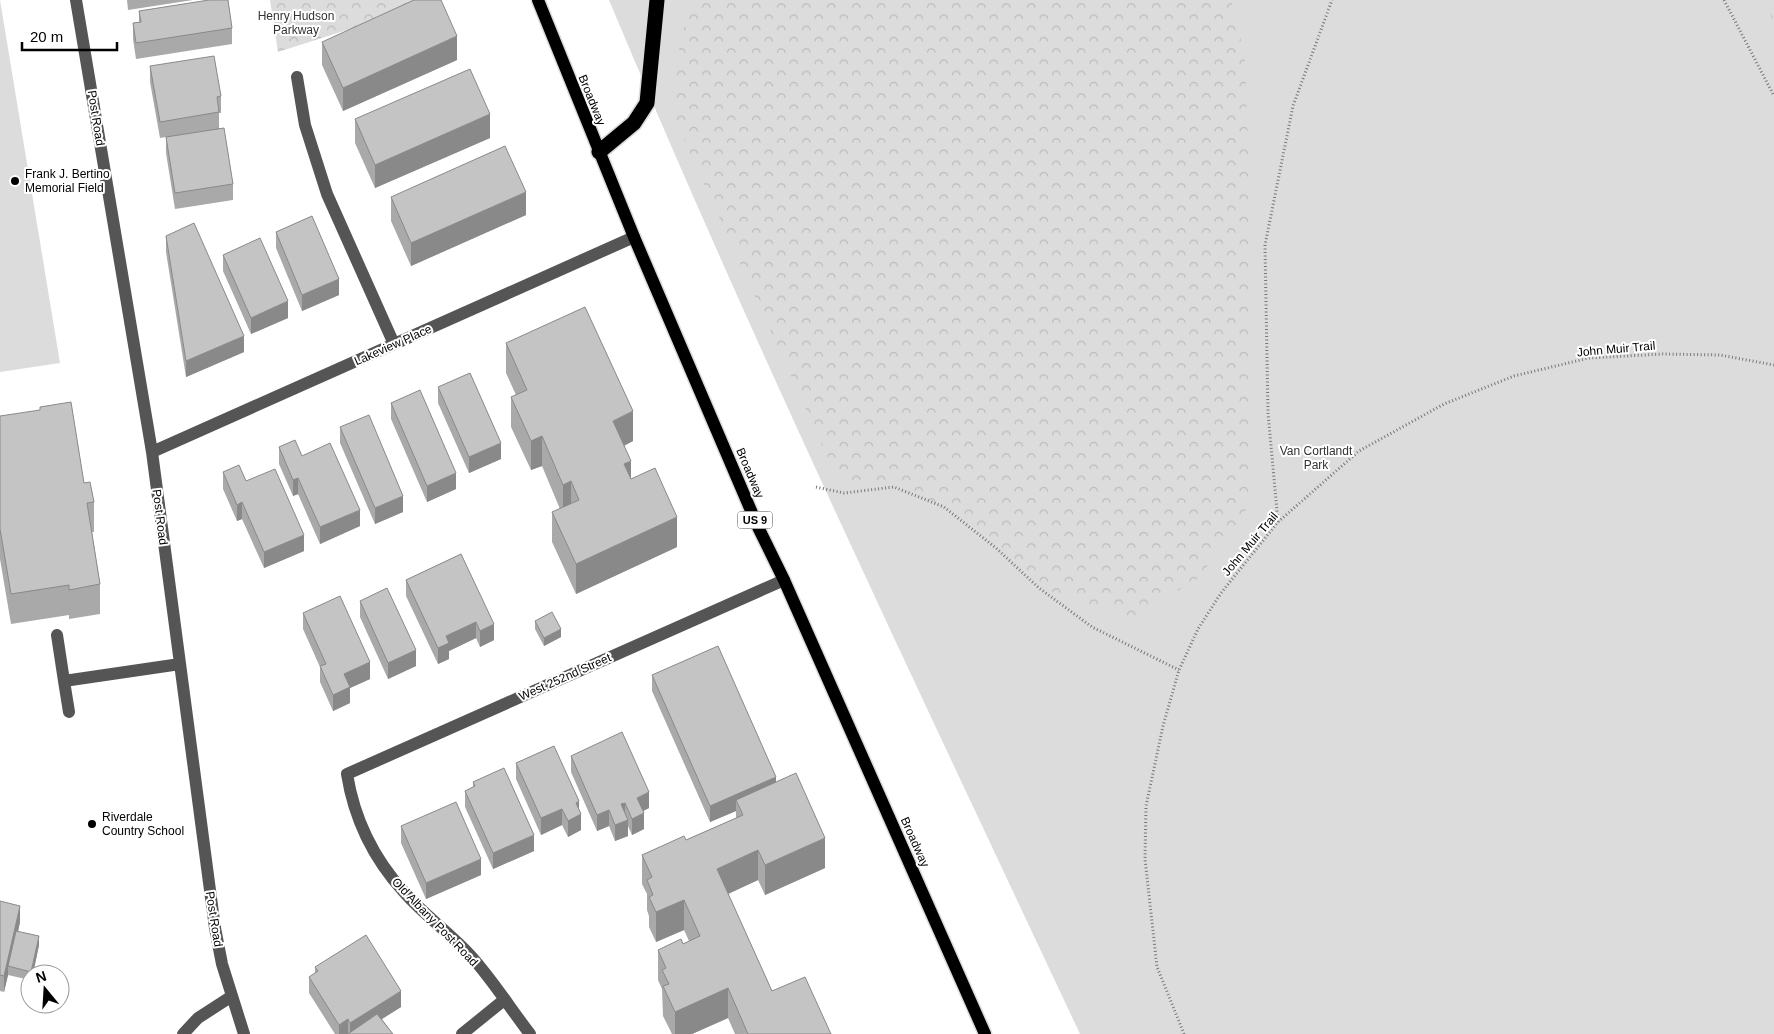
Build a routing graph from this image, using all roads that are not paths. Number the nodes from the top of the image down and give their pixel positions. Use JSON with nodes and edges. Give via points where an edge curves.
{"nodes":[{"id":1,"x":76,"y":0,"type":"edge"},
{"id":2,"x":538,"y":0,"type":"edge"},
{"id":3,"x":657,"y":0,"type":"edge"},
{"id":4,"x":297,"y":77,"type":"dead end"},
{"id":5,"x":598,"y":152,"type":"junction"},
{"id":6,"x":634,"y":237,"type":"junction"},
{"id":7,"x":394,"y":344,"type":"junction"},
{"id":8,"x":152,"y":452,"type":"junction"},
{"id":9,"x":784,"y":580,"type":"junction"},
{"id":10,"x":57,"y":635,"type":"dead end"},
{"id":11,"x":180,"y":664,"type":"junction"},
{"id":12,"x":64,"y":681,"type":"junction"},
{"id":13,"x":68,"y":712,"type":"dead end"},
{"id":14,"x":347,"y":774,"type":"joint"},
{"id":15,"x":232,"y":996,"type":"junction"},
{"id":16,"x":504,"y":1000,"type":"junction"},
{"id":17,"x":183,"y":1034,"type":"edge"},
{"id":18,"x":244,"y":1034,"type":"edge"},
{"id":19,"x":462,"y":1034,"type":"edge"},
{"id":20,"x":530,"y":1034,"type":"edge"},
{"id":21,"x":985,"y":1034,"type":"edge"}],
"edges":[{"from":1,"to":8,"type":"street","name":"Post Road"},
{"from":2,"to":5,"type":"main road","name":"Broadway","number":"US 9"},
{"from":3,"to":5,"type":"highway","via":[[647,103],[634,123]]},
{"from":4,"to":7,"type":"street","via":[[305,126],[327,194]]},
{"from":5,"to":6,"type":"main road","name":"Broadway","number":"US 9"},
{"from":6,"to":7,"type":"street","name":"Lakeview Place"},
{"from":6,"to":9,"type":"main road","name":"Broadway","number":"US 9","via":[[758,527]]},
{"from":7,"to":8,"type":"street","name":"Lakeview Place"},
{"from":8,"to":11,"type":"street","name":"Post Road"},
{"from":9,"to":14,"type":"street","name":"West 252nd Street"},
{"from":9,"to":21,"type":"main road","name":"Broadway","number":"US 9"},
{"from":10,"to":12,"type":"street"},
{"from":11,"to":12,"type":"street"},
{"from":11,"to":15,"type":"street","name":"Post Road","via":[[215,928]]},
{"from":12,"to":13,"type":"street"},
{"from":14,"to":16,"type":"street","name":"Old Albany Post Road","via":[[357,816],[382,865],[404,892],[470,955]]},
{"from":15,"to":17,"type":"street","via":[[198,1018]]},
{"from":15,"to":18,"type":"street","name":"Post Road"},
{"from":16,"to":19,"type":"street"},
{"from":16,"to":20,"type":"street","name":"Old Albany Post Road"}]}
